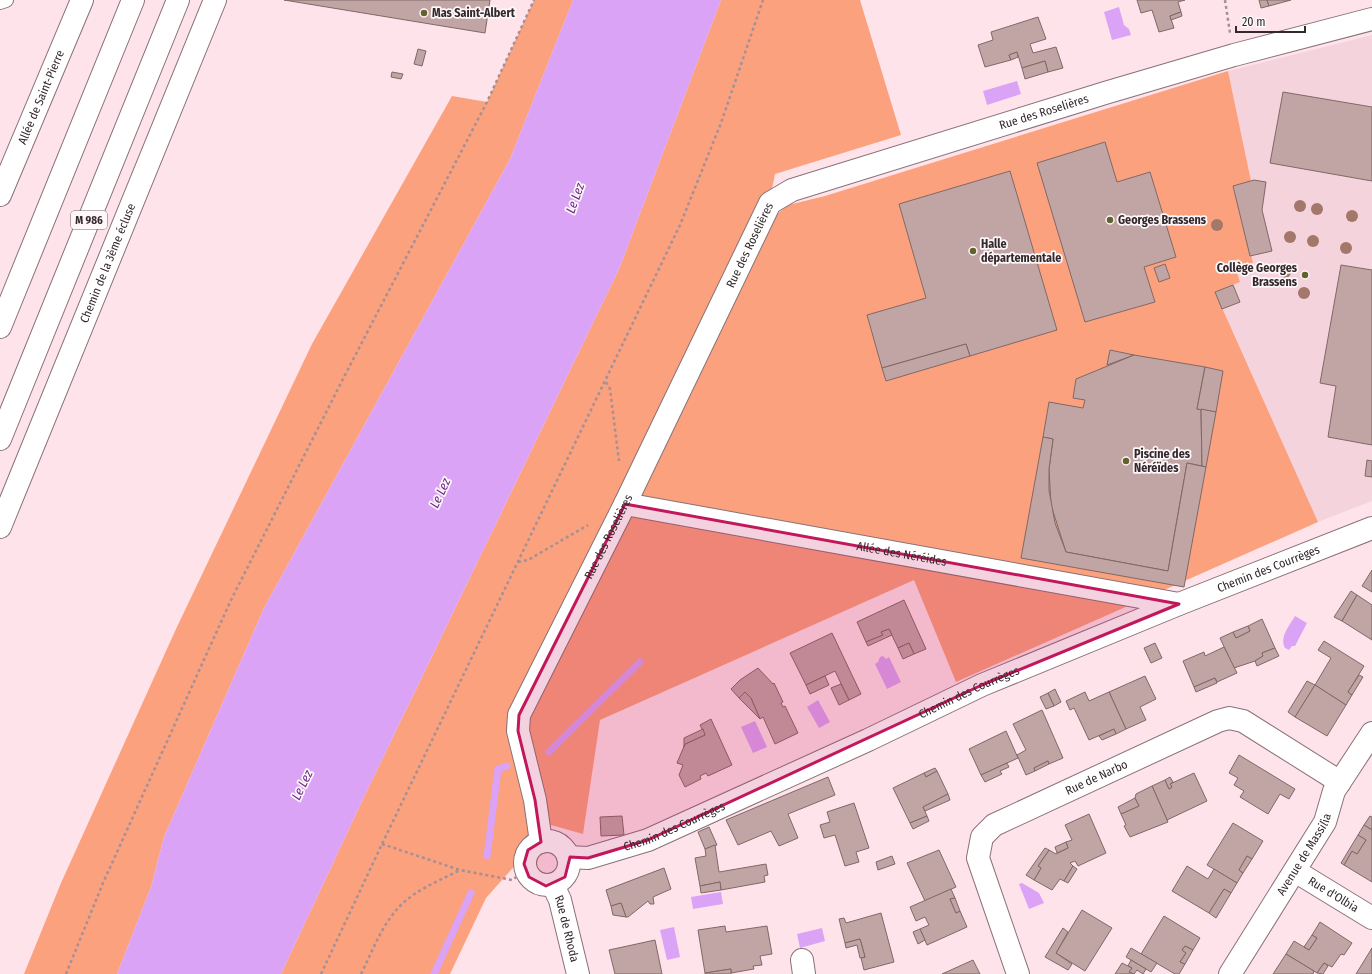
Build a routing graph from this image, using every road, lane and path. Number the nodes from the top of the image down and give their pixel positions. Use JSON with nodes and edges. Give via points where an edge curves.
{"nodes":[{"id":1,"x":6,"y":0,"type":"edge"},
{"id":2,"x":82,"y":0,"type":"edge"},
{"id":3,"x":133,"y":0,"type":"edge"},
{"id":4,"x":178,"y":0,"type":"edge"},
{"id":5,"x":215,"y":0,"type":"edge"},
{"id":6,"x":534,"y":0,"type":"edge"},
{"id":7,"x":763,"y":0,"type":"edge"},
{"id":8,"x":1225,"y":0,"type":"edge"},
{"id":9,"x":0,"y":2,"type":"edge"},
{"id":10,"x":1372,"y":19,"type":"edge"},
{"id":11,"x":1234,"y":55,"type":"junction"},
{"id":12,"x":0,"y":195,"type":"edge"},
{"id":13,"x":0,"y":327,"type":"edge"},
{"id":14,"x":606,"y":382,"type":"junction"},
{"id":15,"x":0,"y":440,"type":"edge"},
{"id":16,"x":620,"y":466,"type":"dead end"},
{"id":17,"x":624,"y":504,"type":"junction"},
{"id":18,"x":590,"y":524,"type":"dead end"},
{"id":19,"x":0,"y":527,"type":"edge"},
{"id":20,"x":1372,"y":528,"type":"edge"},
{"id":21,"x":518,"y":562,"type":"junction"},
{"id":22,"x":1179,"y":604,"type":"junction"},
{"id":23,"x":1372,"y":733,"type":"edge"},
{"id":24,"x":1340,"y":782,"type":"junction"},
{"id":25,"x":541,"y":842,"type":"junction"},
{"id":26,"x":382,"y":844,"type":"junction"},
{"id":27,"x":568,"y":857,"type":"junction"},
{"id":28,"x":460,"y":870,"type":"junction"},
{"id":29,"x":526,"y":871,"type":"junction"},
{"id":30,"x":1295,"y":871,"type":"junction"},
{"id":31,"x":553,"y":885,"type":"junction"},
{"id":32,"x":1372,"y":918,"type":"edge"},
{"id":33,"x":66,"y":974,"type":"edge"},
{"id":34,"x":321,"y":974,"type":"edge"},
{"id":35,"x":362,"y":974,"type":"edge"},
{"id":36,"x":578,"y":974,"type":"edge"},
{"id":37,"x":1018,"y":974,"type":"edge"},
{"id":38,"x":1230,"y":974,"type":"edge"}],
"edges":[{"from":1,"to":9,"type":"lane"},
{"from":2,"to":12,"type":"street","name":"Allée de Saint-Pierre"},
{"from":3,"to":13,"type":"street"},
{"from":4,"to":15,"type":"street","number":"M 986"},
{"from":5,"to":19,"type":"street","name":"Chemin de la 3ème écluse"},
{"from":6,"to":33,"type":"path","via":[[487,102],[231,600],[103,883]]},
{"from":7,"to":14,"type":"path","via":[[720,123],[680,225]]},
{"from":8,"to":11,"type":"path"},
{"from":10,"to":11,"type":"street","name":"Rue des Roselières"},
{"from":11,"to":17,"type":"street","name":"Rue des Roselières","via":[[792,190],[770,203]]},
{"from":14,"to":16,"type":"path","via":[[610,389]]},
{"from":14,"to":21,"type":"path"},
{"from":17,"to":22,"type":"street","name":"Allée des Néréides"},
{"from":17,"to":25,"type":"street","name":"Rue des Roselières","via":[[520,715],[518,731],[535,800]]},
{"from":18,"to":21,"type":"path","via":[[528,560]]},
{"from":20,"to":22,"type":"street","name":"Chemin des Courrèges"},
{"from":21,"to":26,"type":"path"},
{"from":22,"to":27,"type":"street","name":"Chemin des Courrèges","via":[[982,685],[648,840],[588,858]]},
{"from":23,"to":24,"type":"street","name":"Avenue de Massilia"},
{"from":24,"to":30,"type":"street","name":"Avenue de Massilia","via":[[1334,791],[1325,822]]},
{"from":24,"to":37,"type":"street","name":"Rue de Narbo","via":[[1243,721],[1229,718],[994,826],[982,837],[978,858]]},
{"from":25,"to":27,"type":"street","via":[[554,842]]},
{"from":25,"to":29,"type":"street","via":[[528,850],[524,864]]},
{"from":26,"to":28,"type":"path"},
{"from":26,"to":34,"type":"path"},
{"from":27,"to":31,"type":"street","via":[[568,871],[560,882]]},
{"from":28,"to":29,"type":"path","via":[[512,880]]},
{"from":28,"to":35,"type":"path","via":[[402,904],[384,926]]},
{"from":29,"to":31,"type":"street","via":[[529,877],[540,885]]},
{"from":30,"to":32,"type":"street","name":"Rue d'Olbia"},
{"from":30,"to":38,"type":"street","name":"Avenue de Massilia"},
{"from":31,"to":36,"type":"street","name":"Rue de Rhoda","via":[[560,900]]}]}
